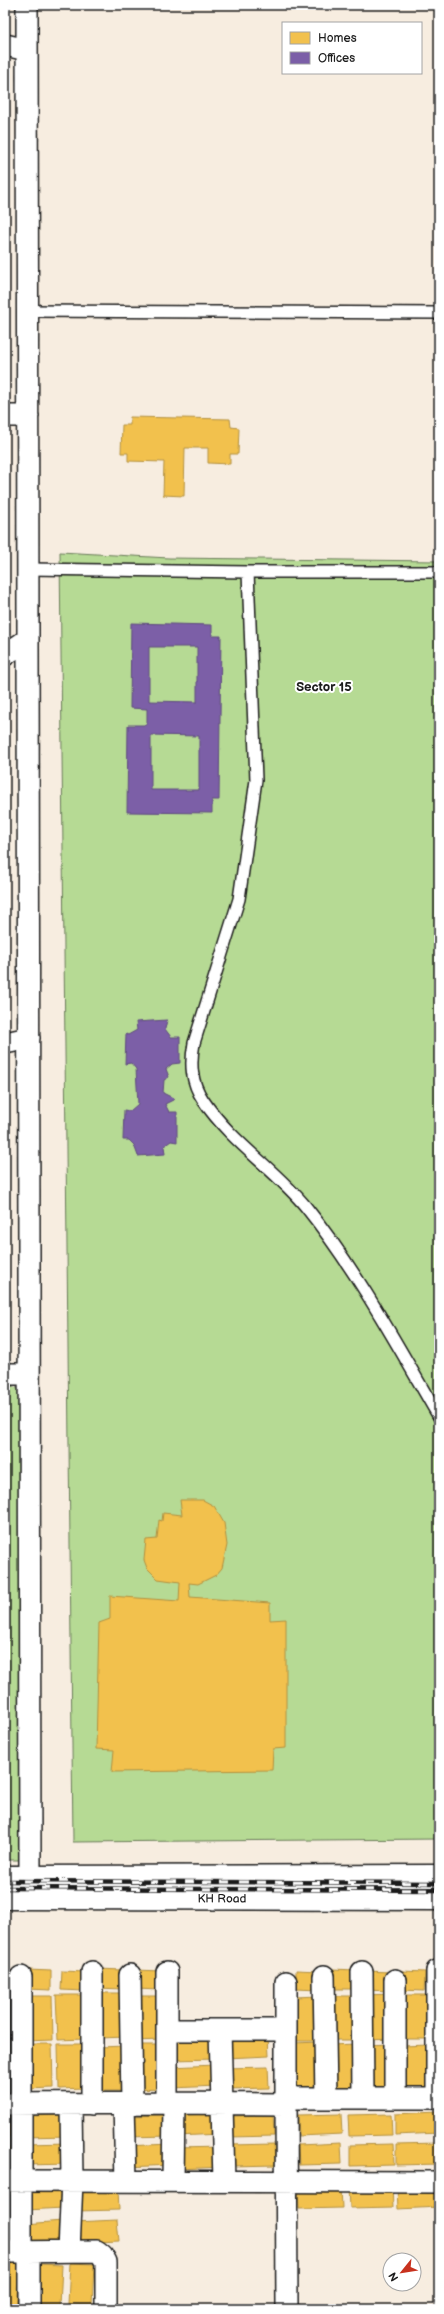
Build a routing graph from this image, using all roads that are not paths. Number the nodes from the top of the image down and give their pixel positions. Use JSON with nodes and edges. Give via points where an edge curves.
{"nodes":[{"id":1,"x":27,"y":5,"type":"edge"},
{"id":2,"x":5,"y":45,"type":"edge"},
{"id":3,"x":27,"y":50,"type":"junction"},
{"id":4,"x":28,"y":312,"type":"junction"},
{"id":5,"x":439,"y":313,"type":"edge"},
{"id":6,"x":5,"y":416,"type":"edge"},
{"id":7,"x":28,"y":416,"type":"junction"},
{"id":8,"x":28,"y":569,"type":"junction"},
{"id":9,"x":248,"y":572,"type":"junction"},
{"id":10,"x":439,"y":572,"type":"edge"},
{"id":11,"x":28,"y":639,"type":"junction"},
{"id":12,"x":5,"y":655,"type":"edge"},
{"id":13,"x":29,"y":1038,"type":"junction"},
{"id":14,"x":5,"y":1043,"type":"edge"},
{"id":15,"x":5,"y":1374,"type":"edge"},
{"id":16,"x":29,"y":1374,"type":"junction"},
{"id":17,"x":439,"y":1417,"type":"edge"},
{"id":18,"x":439,"y":1876,"type":"edge"},
{"id":19,"x":5,"y":1877,"type":"edge"},
{"id":20,"x":30,"y":1888,"type":"junction"},
{"id":21,"x":5,"y":1898,"type":"edge"},
{"id":22,"x":439,"y":1898,"type":"edge"},
{"id":23,"x":437,"y":1971,"type":"dead end"},
{"id":24,"x":92,"y":1972,"type":"dead end"},
{"id":25,"x":168,"y":1972,"type":"dead end"},
{"id":26,"x":362,"y":1972,"type":"dead end"},
{"id":27,"x":130,"y":1975,"type":"dead end"},
{"id":28,"x":324,"y":1976,"type":"dead end"},
{"id":29,"x":21,"y":1977,"type":"dead end"},
{"id":30,"x":395,"y":1980,"type":"dead end"},
{"id":31,"x":286,"y":1982,"type":"dead end"},
{"id":32,"x":168,"y":2030,"type":"junction"},
{"id":33,"x":220,"y":2030,"type":"junction"},
{"id":34,"x":286,"y":2030,"type":"junction"},
{"id":35,"x":326,"y":2098,"type":"junction"},
{"id":36,"x":363,"y":2098,"type":"junction"},
{"id":37,"x":395,"y":2098,"type":"junction"},
{"id":38,"x":438,"y":2098,"type":"edge"},
{"id":39,"x":286,"y":2101,"type":"junction"},
{"id":40,"x":170,"y":2103,"type":"junction"},
{"id":41,"x":13,"y":2104,"type":"edge"},
{"id":42,"x":71,"y":2104,"type":"junction"},
{"id":43,"x":92,"y":2104,"type":"junction"},
{"id":44,"x":128,"y":2104,"type":"junction"},
{"id":45,"x":221,"y":2104,"type":"junction"},
{"id":46,"x":13,"y":2181,"type":"edge"},
{"id":47,"x":72,"y":2181,"type":"junction"},
{"id":48,"x":126,"y":2181,"type":"junction"},
{"id":49,"x":173,"y":2181,"type":"junction"},
{"id":50,"x":224,"y":2181,"type":"junction"},
{"id":51,"x":286,"y":2182,"type":"junction"},
{"id":52,"x":439,"y":2182,"type":"edge"},
{"id":53,"x":18,"y":2252,"type":"edge"},
{"id":54,"x":69,"y":2252,"type":"junction"},
{"id":55,"x":29,"y":2309,"type":"edge"},
{"id":56,"x":106,"y":2309,"type":"edge"},
{"id":57,"x":287,"y":2309,"type":"edge"}],
"edges":[{"from":1,"to":3,"type":"street"},
{"from":2,"to":3,"type":"street"},
{"from":3,"to":4,"type":"street"},
{"from":4,"to":5,"type":"lane"},
{"from":4,"to":7,"type":"street"},
{"from":6,"to":7,"type":"street"},
{"from":7,"to":8,"type":"street"},
{"from":8,"to":9,"type":"lane"},
{"from":8,"to":11,"type":"street"},
{"from":9,"to":10,"type":"lane"},
{"from":9,"to":17,"type":"lane","via":[[256,780],[239,900],[194,1043],[191,1060],[193,1082],[203,1101],[232,1135],[305,1207],[370,1298]]},
{"from":11,"to":12,"type":"street"},
{"from":11,"to":13,"type":"street"},
{"from":13,"to":14,"type":"street"},
{"from":13,"to":16,"type":"street"},
{"from":15,"to":16,"type":"street"},
{"from":16,"to":20,"type":"street"},
{"from":18,"to":20,"type":"main road","name":"KH Road"},
{"from":19,"to":20,"type":"main road","name":"KH Road"},
{"from":20,"to":21,"type":"main road","name":"KH Road"},
{"from":20,"to":22,"type":"main road","name":"KH Road"},
{"from":23,"to":38,"type":"street"},
{"from":24,"to":43,"type":"street"},
{"from":25,"to":32,"type":"street"},
{"from":26,"to":36,"type":"street"},
{"from":27,"to":44,"type":"street"},
{"from":28,"to":35,"type":"street"},
{"from":29,"to":41,"type":"street"},
{"from":30,"to":37,"type":"street"},
{"from":31,"to":34,"type":"street"},
{"from":32,"to":33,"type":"street"},
{"from":32,"to":40,"type":"street"},
{"from":33,"to":34,"type":"street"},
{"from":33,"to":45,"type":"street"},
{"from":34,"to":39,"type":"street"},
{"from":35,"to":36,"type":"street"},
{"from":35,"to":39,"type":"street"},
{"from":36,"to":37,"type":"street"},
{"from":37,"to":38,"type":"street"},
{"from":39,"to":45,"type":"street"},
{"from":39,"to":51,"type":"street"},
{"from":40,"to":44,"type":"street"},
{"from":40,"to":45,"type":"street"},
{"from":40,"to":49,"type":"street"},
{"from":41,"to":42,"type":"street"},
{"from":41,"to":46,"type":"street"},
{"from":42,"to":43,"type":"street"},
{"from":42,"to":47,"type":"street"},
{"from":43,"to":44,"type":"street"},
{"from":44,"to":48,"type":"street"},
{"from":45,"to":50,"type":"street"},
{"from":46,"to":47,"type":"street"},
{"from":46,"to":53,"type":"street"},
{"from":47,"to":48,"type":"street"},
{"from":47,"to":54,"type":"street"},
{"from":48,"to":49,"type":"street"},
{"from":49,"to":50,"type":"street"},
{"from":50,"to":51,"type":"street"},
{"from":51,"to":52,"type":"street"},
{"from":51,"to":57,"type":"street"},
{"from":53,"to":54,"type":"street"},
{"from":53,"to":55,"type":"street"},
{"from":54,"to":56,"type":"street","via":[[97,2252],[102,2255],[106,2262]]}]}
